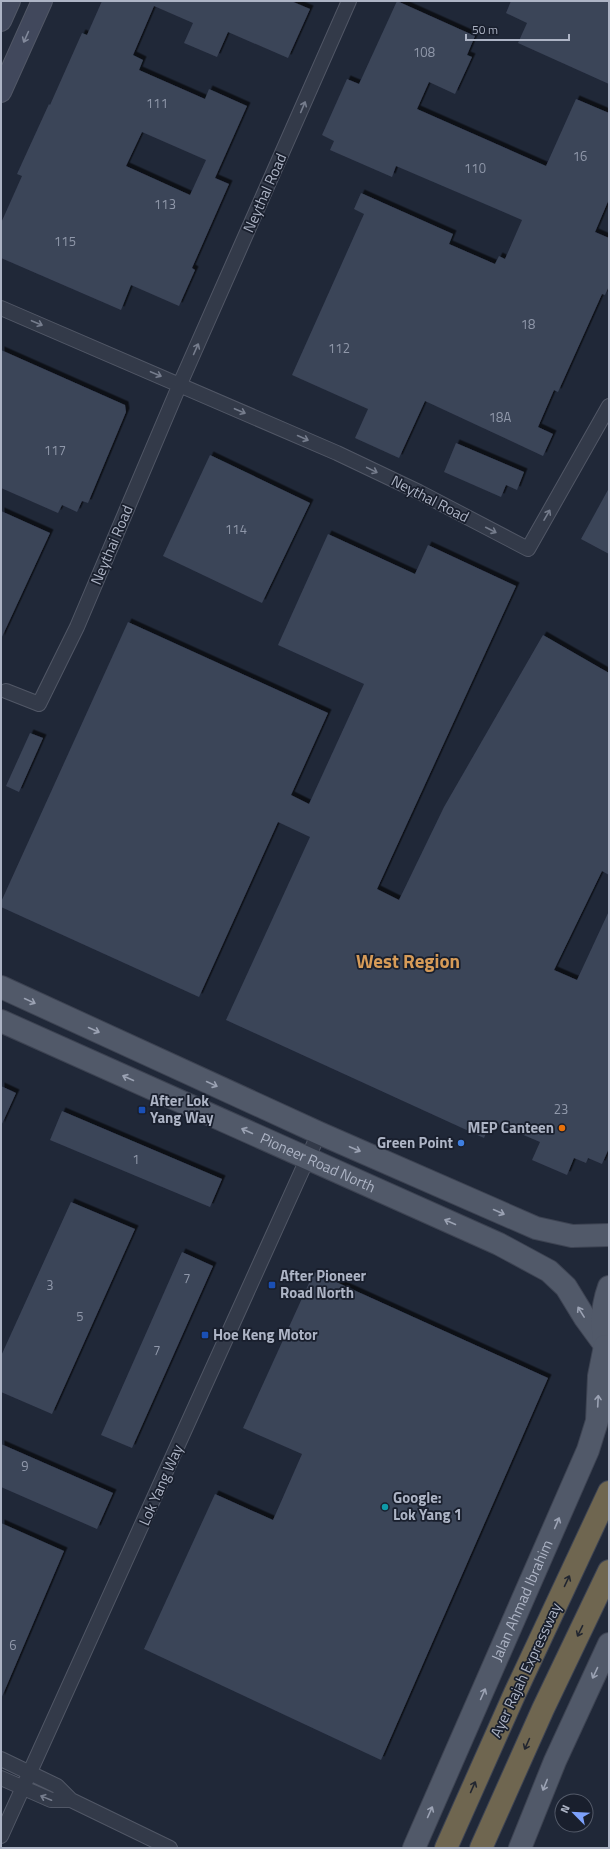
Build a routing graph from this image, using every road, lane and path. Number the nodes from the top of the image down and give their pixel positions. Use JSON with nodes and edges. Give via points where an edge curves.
{"nodes":[{"id":1,"x":10,"y":1,"type":"edge"},
{"id":2,"x":42,"y":1,"type":"edge"},
{"id":3,"x":349,"y":1,"type":"edge"},
{"id":4,"x":1,"y":21,"type":"edge"},
{"id":5,"x":1,"y":92,"type":"edge"},
{"id":6,"x":1,"y":308,"type":"edge"},
{"id":7,"x":180,"y":384,"type":"junction"},
{"id":8,"x":609,"y":406,"type":"edge"},
{"id":9,"x":6,"y":691,"type":"dead end"},
{"id":10,"x":1,"y":987,"type":"edge"},
{"id":11,"x":1,"y":1021,"type":"edge"},
{"id":12,"x":319,"y":1134,"type":"junction"},
{"id":13,"x":308,"y":1159,"type":"junction"},
{"id":14,"x":609,"y":1235,"type":"edge"},
{"id":15,"x":609,"y":1287,"type":"edge"},
{"id":16,"x":606,"y":1349,"type":"edge"},
{"id":17,"x":609,"y":1492,"type":"edge"},
{"id":18,"x":609,"y":1570,"type":"edge"},
{"id":19,"x":609,"y":1644,"type":"edge"},
{"id":20,"x":1,"y":1759,"type":"edge"},
{"id":21,"x":30,"y":1773,"type":"junction"},
{"id":22,"x":1,"y":1778,"type":"edge"},
{"id":23,"x":23,"y":1788,"type":"junction"},
{"id":24,"x":71,"y":1800,"type":"junction"},
{"id":25,"x":1,"y":1836,"type":"edge"},
{"id":26,"x":170,"y":1848,"type":"edge"},
{"id":27,"x":414,"y":1848,"type":"edge"},
{"id":28,"x":446,"y":1848,"type":"edge"},
{"id":29,"x":481,"y":1848,"type":"edge"},
{"id":30,"x":520,"y":1848,"type":"edge"}],
"edges":[{"from":1,"to":4,"type":"main road"},
{"from":2,"to":5,"type":"main road","one_way":true},
{"from":7,"to":3,"type":"street","name":"Neythal Road","one_way":true},
{"from":6,"to":7,"type":"street","name":"Neythal Road","one_way":true},
{"from":7,"to":8,"type":"street","name":"Neythal Road","one_way":true,"via":[[344,456],[528,549]]},
{"from":7,"to":9,"type":"street","name":"Neythai Road","via":[[77,627],[39,704]]},
{"from":10,"to":12,"type":"main road","name":"Pioneer Road North","one_way":true},
{"from":13,"to":11,"type":"main road","name":"Pioneer Road North","one_way":true},
{"from":12,"to":13,"type":"street","name":"Lok Yang Way"},
{"from":12,"to":14,"type":"main road","name":"Pioneer Road North","one_way":true,"via":[[536,1228],[572,1236]]},
{"from":16,"to":13,"type":"main road","name":"Pioneer Road North","one_way":true,"via":[[566,1287],[549,1271],[499,1244]]},
{"from":13,"to":21,"type":"street","name":"Lok Yang Way"},
{"from":15,"to":16,"type":"main road","name":"Jalan Ahmad Ibrahim","via":[[602,1321]]},
{"from":27,"to":16,"type":"main road","name":"Jalan Ahmad Ibrahim","one_way":true,"via":[[588,1450],[597,1421],[599,1376]]},
{"from":28,"to":17,"type":"highway","name":"Ayer Rajah Expressway","one_way":true},
{"from":18,"to":29,"type":"highway","one_way":true},
{"from":19,"to":30,"type":"main road","one_way":true,"via":[[555,1761]]},
{"from":20,"to":21,"type":"street"},
{"from":21,"to":23,"type":"street","name":"Lok Yang Way"},
{"from":21,"to":24,"type":"street","via":[[58,1786]]},
{"from":22,"to":23,"type":"street"},
{"from":24,"to":23,"type":"street","one_way":true,"via":[[51,1800]]},
{"from":23,"to":25,"type":"street","name":"Lok Yang Way"},
{"from":24,"to":26,"type":"street"}]}
